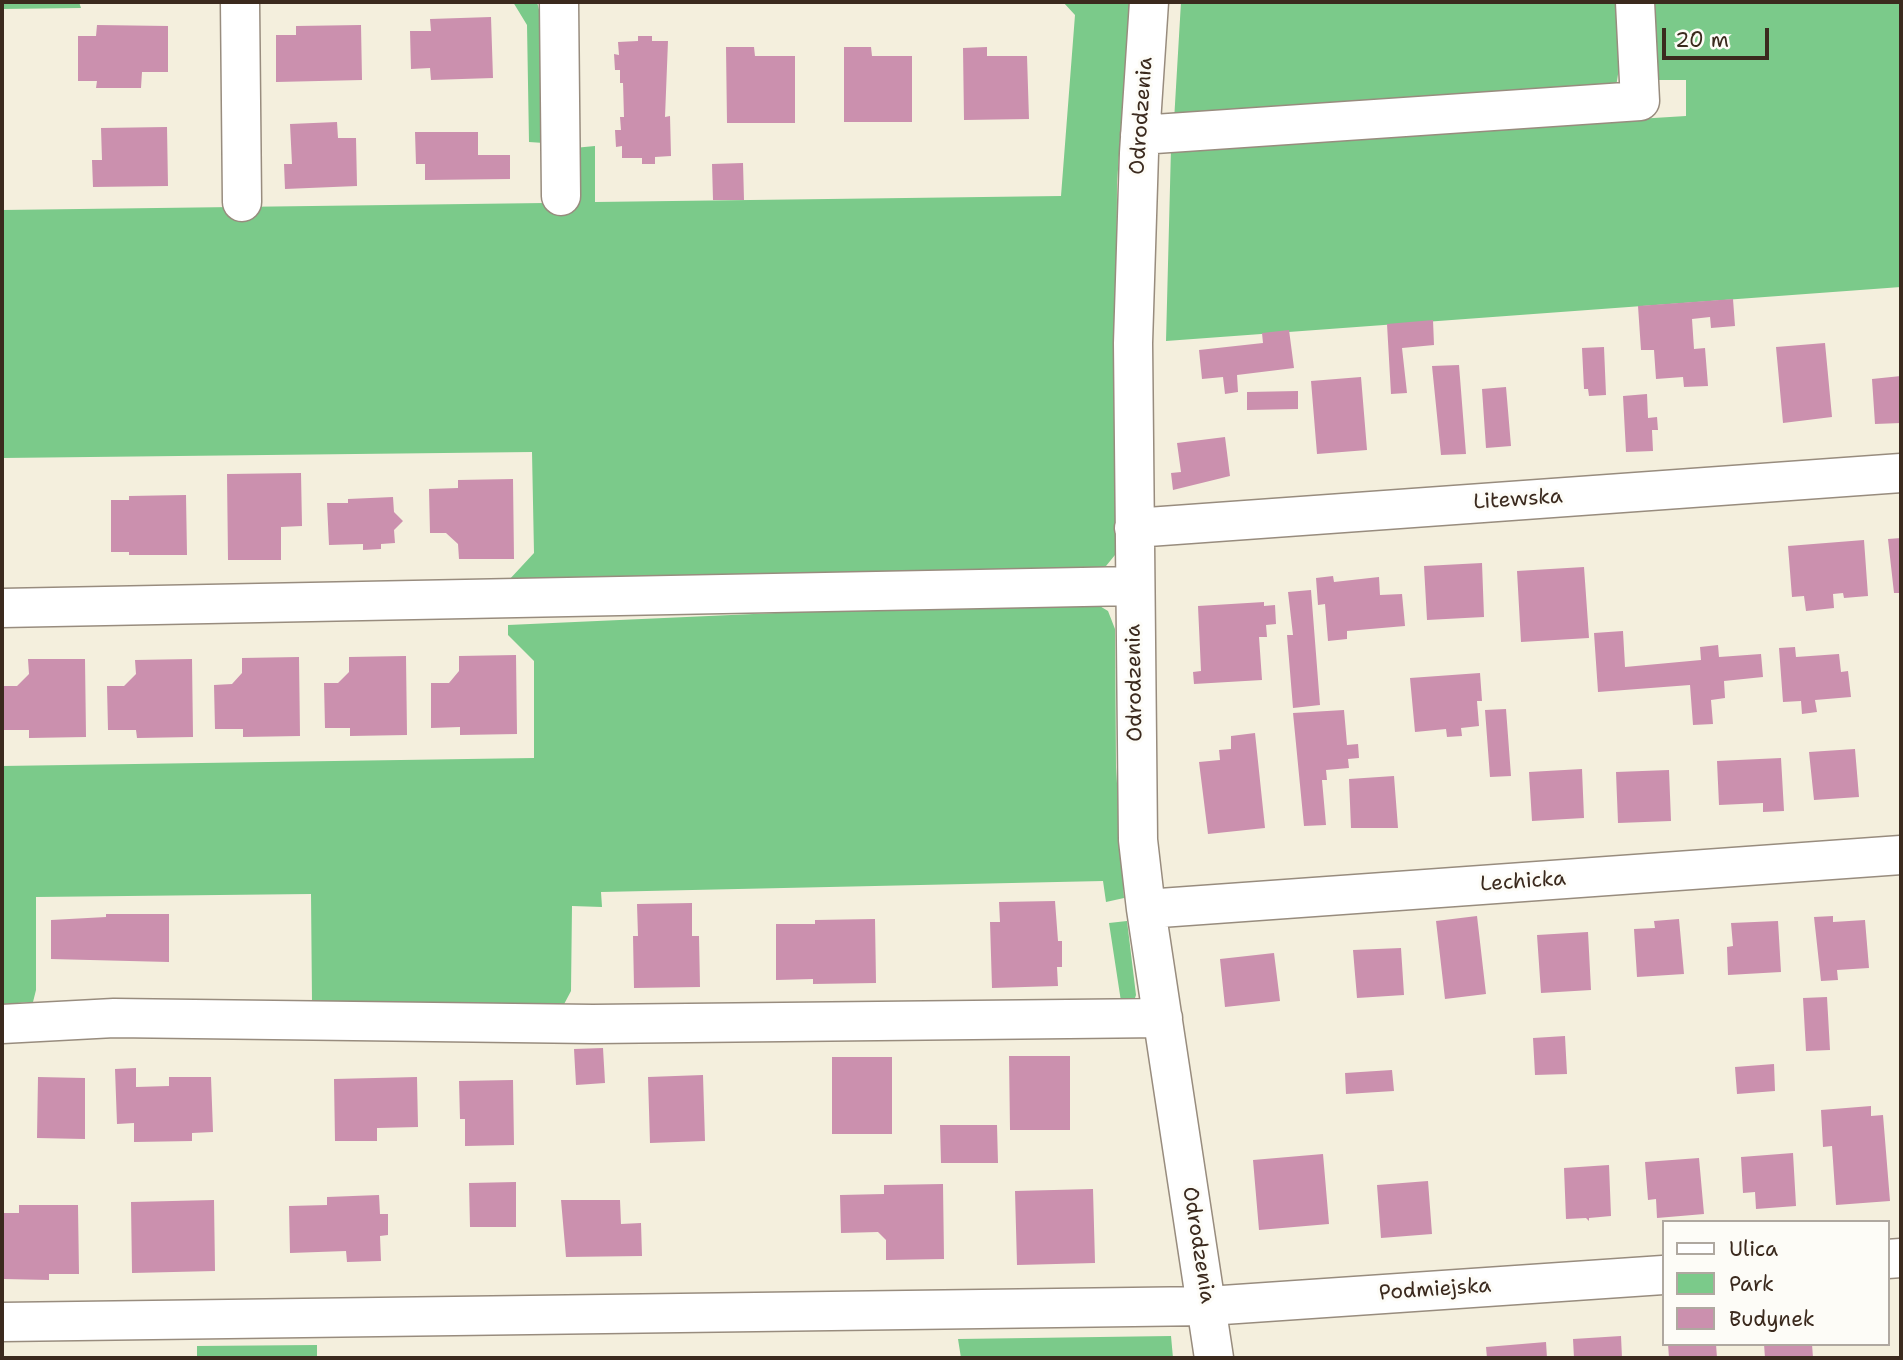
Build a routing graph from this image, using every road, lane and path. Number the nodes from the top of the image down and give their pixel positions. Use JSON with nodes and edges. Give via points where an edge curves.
{"nodes":[{"id":1,"x":240,"y":2,"type":"edge"},
{"id":2,"x":559,"y":2,"type":"edge"},
{"id":3,"x":1149,"y":2,"type":"edge"},
{"id":4,"x":1634,"y":2,"type":"edge"},
{"id":5,"x":1140,"y":135,"type":"junction"},
{"id":6,"x":561,"y":195,"type":"dead end"},
{"id":7,"x":242,"y":202,"type":"dead end"},
{"id":8,"x":1901,"y":473,"type":"edge"},
{"id":9,"x":1134,"y":528,"type":"junction"},
{"id":10,"x":1134,"y":586,"type":"junction"},
{"id":11,"x":2,"y":608,"type":"edge"},
{"id":12,"x":1901,"y":855,"type":"edge"},
{"id":13,"x":1146,"y":909,"type":"junction"},
{"id":14,"x":1163,"y":1018,"type":"junction"},
{"id":15,"x":2,"y":1024,"type":"edge"},
{"id":16,"x":1661,"y":1275,"type":"edge"},
{"id":17,"x":1208,"y":1306,"type":"junction"},
{"id":18,"x":2,"y":1322,"type":"edge"},
{"id":19,"x":1214,"y":1358,"type":"edge"}],
"edges":[{"from":1,"to":7,"type":"street"},
{"from":2,"to":6,"type":"street"},
{"from":3,"to":5,"type":"street","name":"Odrodzenia"},
{"from":4,"to":5,"type":"street","via":[[1640,101]]},
{"from":5,"to":9,"type":"street","name":"Odrodzenia","via":[[1133,318]]},
{"from":8,"to":9,"type":"street","name":"Litewska"},
{"from":9,"to":10,"type":"street","name":"Odrodzenia"},
{"from":10,"to":11,"type":"street"},
{"from":10,"to":13,"type":"street","name":"Odrodzenia","via":[[1138,840]]},
{"from":12,"to":13,"type":"street","name":"Lechicka"},
{"from":13,"to":14,"type":"street","name":"Odrodzenia"},
{"from":14,"to":15,"type":"street","via":[[607,1024],[114,1018]]},
{"from":14,"to":17,"type":"street","name":"Odrodzenia"},
{"from":16,"to":17,"type":"street","name":"Podmiejska"},
{"from":17,"to":18,"type":"street","name":"Podmiejska"},
{"from":17,"to":19,"type":"street","name":"Odrodzenia"}]}
